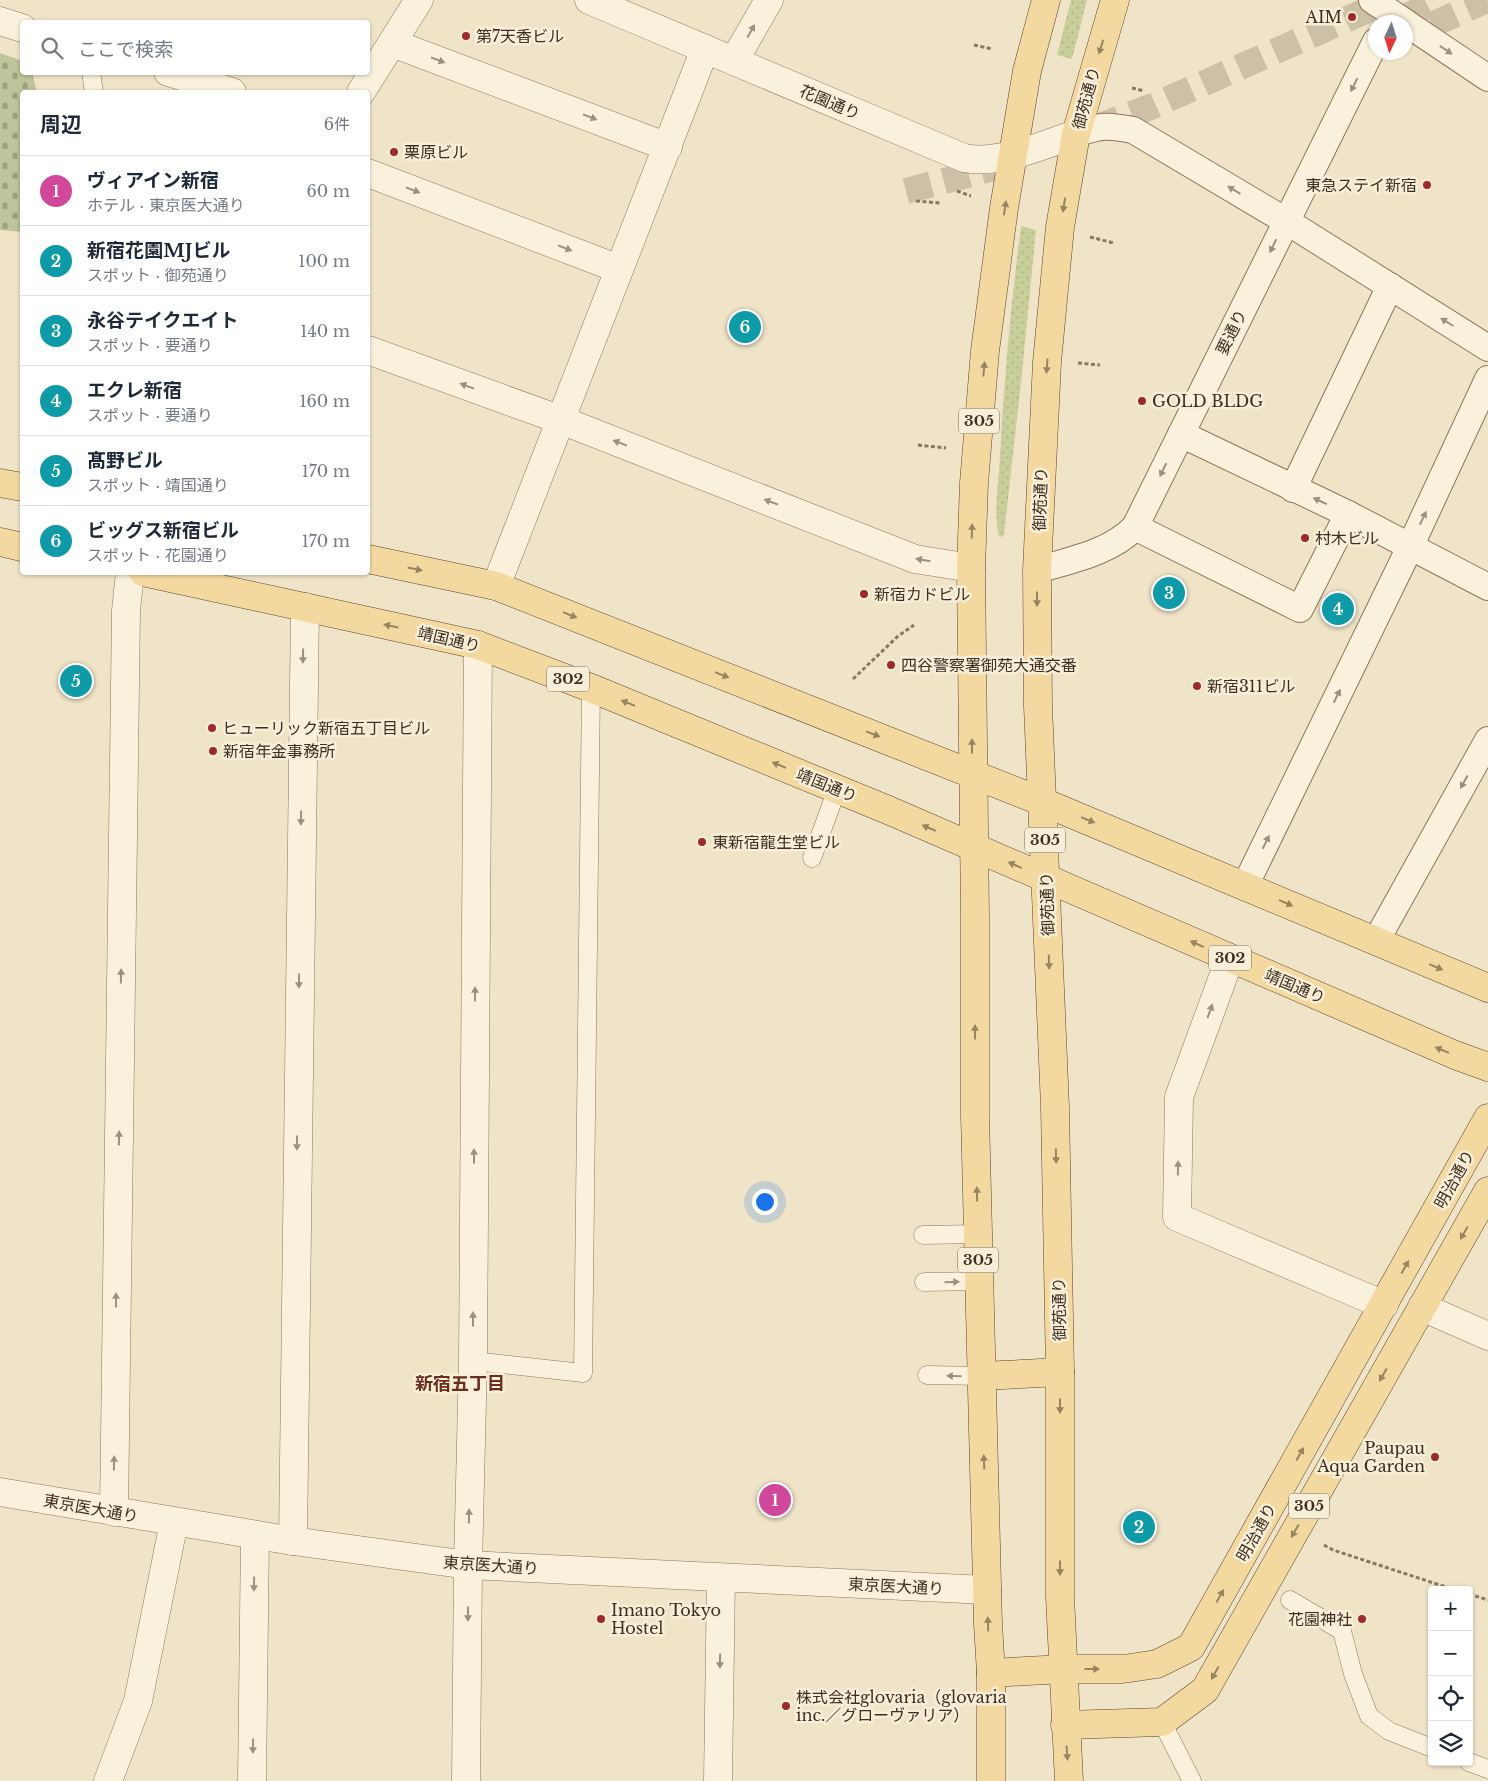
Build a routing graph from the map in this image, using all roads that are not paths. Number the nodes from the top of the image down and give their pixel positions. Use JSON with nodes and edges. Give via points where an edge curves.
{"nodes":[{"id":1,"x":419,"y":0,"type":"edge"},
{"id":2,"x":589,"y":0,"type":"edge"},
{"id":3,"x":769,"y":0,"type":"edge"},
{"id":4,"x":1046,"y":0,"type":"edge"},
{"id":5,"x":1115,"y":0,"type":"edge"},
{"id":6,"x":1392,"y":13,"type":"edge"},
{"id":7,"x":0,"y":21,"type":"edge"},
{"id":8,"x":20,"y":27,"type":"edge"},
{"id":9,"x":392,"y":43,"type":"junction"},
{"id":10,"x":706,"y":49,"type":"junction"},
{"id":11,"x":1368,"y":57,"type":"edge"},
{"id":12,"x":734,"y":62,"type":"junction"},
{"id":13,"x":91,"y":75,"type":"edge"},
{"id":14,"x":178,"y":75,"type":"edge"},
{"id":15,"x":1488,"y":78,"type":"edge"},
{"id":16,"x":94,"y":90,"type":"edge"},
{"id":17,"x":226,"y":90,"type":"edge"},
{"id":18,"x":362,"y":90,"type":"edge"},
{"id":19,"x":1076,"y":134,"type":"junction"},
{"id":20,"x":668,"y":147,"type":"junction"},
{"id":21,"x":1014,"y":154,"type":"junction"},
{"id":22,"x":370,"y":174,"type":"edge"},
{"id":23,"x":1286,"y":221,"type":"junction"},
{"id":24,"x":620,"y":269,"type":"junction"},
{"id":25,"x":1390,"y":286,"type":"junction"},
{"id":26,"x":1488,"y":348,"type":"edge"},
{"id":27,"x":370,"y":351,"type":"edge"},
{"id":28,"x":1488,"y":379,"type":"edge"},
{"id":29,"x":561,"y":420,"type":"junction"},
{"id":30,"x":1181,"y":434,"type":"junction"},
{"id":31,"x":0,"y":483,"type":"edge"},
{"id":32,"x":20,"y":488,"type":"edge"},
{"id":33,"x":1293,"y":489,"type":"junction"},
{"id":34,"x":1348,"y":514,"type":"junction"},
{"id":35,"x":1135,"y":527,"type":"junction"},
{"id":36,"x":0,"y":542,"type":"edge"},
{"id":37,"x":20,"y":546,"type":"edge"},
{"id":38,"x":1410,"y":547,"type":"junction"},
{"id":39,"x":370,"y":559,"type":"edge"},
{"id":40,"x":971,"y":568,"type":"junction"},
{"id":41,"x":1037,"y":570,"type":"junction"},
{"id":42,"x":130,"y":575,"type":"edge"},
{"id":43,"x":157,"y":575,"type":"edge"},
{"id":44,"x":496,"y":586,"type":"junction"},
{"id":45,"x":1488,"y":587,"type":"edge"},
{"id":46,"x":305,"y":607,"type":"junction"},
{"id":47,"x":478,"y":645,"type":"junction"},
{"id":48,"x":591,"y":688,"type":"junction"},
{"id":49,"x":1488,"y":740,"type":"edge"},
{"id":50,"x":972,"y":774,"type":"junction"},
{"id":51,"x":837,"y":789,"type":"junction"},
{"id":52,"x":1043,"y":802,"type":"junction"},
{"id":53,"x":974,"y":847,"type":"junction"},
{"id":54,"x":812,"y":858,"type":"dead end"},
{"id":55,"x":1046,"y":879,"type":"junction"},
{"id":56,"x":1245,"y":886,"type":"junction"},
{"id":57,"x":1376,"y":941,"type":"junction"},
{"id":58,"x":1230,"y":958,"type":"junction"},
{"id":59,"x":1488,"y":988,"type":"edge"},
{"id":60,"x":1488,"y":1067,"type":"edge"},
{"id":61,"x":1488,"y":1118,"type":"edge"},
{"id":62,"x":1488,"y":1191,"type":"edge"},
{"id":63,"x":978,"y":1234,"type":"junction"},
{"id":64,"x":923,"y":1235,"type":"dead end"},
{"id":65,"x":979,"y":1281,"type":"junction"},
{"id":66,"x":924,"y":1282,"type":"dead end"},
{"id":67,"x":1384,"y":1305,"type":"junction"},
{"id":68,"x":1422,"y":1307,"type":"junction"},
{"id":69,"x":1488,"y":1336,"type":"edge"},
{"id":70,"x":472,"y":1361,"type":"junction"},
{"id":71,"x":1060,"y":1372,"type":"junction"},
{"id":72,"x":927,"y":1375,"type":"dead end"},
{"id":73,"x":982,"y":1376,"type":"junction"},
{"id":74,"x":0,"y":1492,"type":"edge"},
{"id":75,"x":114,"y":1512,"type":"junction"},
{"id":76,"x":174,"y":1522,"type":"junction"},
{"id":77,"x":254,"y":1535,"type":"junction"},
{"id":78,"x":293,"y":1541,"type":"junction"},
{"id":79,"x":468,"y":1565,"type":"junction"},
{"id":80,"x":721,"y":1578,"type":"junction"},
{"id":81,"x":988,"y":1590,"type":"junction"},
{"id":82,"x":1290,"y":1600,"type":"dead end"},
{"id":83,"x":1063,"y":1669,"type":"junction"},
{"id":84,"x":990,"y":1673,"type":"junction"},
{"id":85,"x":1162,"y":1722,"type":"junction"},
{"id":86,"x":1065,"y":1725,"type":"junction"},
{"id":87,"x":1428,"y":1746,"type":"edge"},
{"id":88,"x":1473,"y":1763,"type":"edge"},
{"id":89,"x":1488,"y":1769,"type":"edge"},
{"id":90,"x":108,"y":1781,"type":"edge"},
{"id":91,"x":252,"y":1781,"type":"edge"},
{"id":92,"x":466,"y":1781,"type":"edge"},
{"id":93,"x":718,"y":1781,"type":"edge"},
{"id":94,"x":991,"y":1781,"type":"edge"},
{"id":95,"x":1069,"y":1781,"type":"edge"},
{"id":96,"x":1192,"y":1781,"type":"edge"}],
"edges":[{"from":1,"to":9,"type":"street"},
{"from":2,"to":10,"type":"street","name":"花園通り"},
{"from":12,"to":3,"type":"street","one_way":true},
{"from":4,"to":21,"type":"main road","number":"305","via":[[1027,71]]},
{"from":5,"to":19,"type":"main road","name":"御苑通り","number":"305","one_way":true},
{"from":6,"to":15,"type":"street","one_way":true},
{"from":7,"to":8,"type":"street"},
{"from":9,"to":18,"type":"street"},
{"from":9,"to":20,"type":"street","one_way":true},
{"from":10,"to":12,"type":"street","name":"花園通り"},
{"from":10,"to":20,"type":"street"},
{"from":11,"to":23,"type":"street","name":"要通り","one_way":true},
{"from":12,"to":21,"type":"street","name":"花園通り","via":[[964,158],[974,160]]},
{"from":13,"to":16,"type":"lane"},
{"from":14,"to":17,"type":"street"},
{"from":19,"to":21,"type":"street","name":"花園通り"},
{"from":23,"to":19,"type":"street","one_way":true,"via":[[1133,130],[1112,125]]},
{"from":19,"to":41,"type":"main road","name":"御苑通り","number":"305","one_way":true,"via":[[1060,227],[1047,362]]},
{"from":20,"to":24,"type":"street"},
{"from":40,"to":21,"type":"main road","number":"305","one_way":true,"via":[[974,482],[985,351]]},
{"from":22,"to":24,"type":"street","one_way":true},
{"from":23,"to":25,"type":"street"},
{"from":23,"to":30,"type":"street","name":"要通り","one_way":true},
{"from":24,"to":29,"type":"street"},
{"from":26,"to":25,"type":"street","one_way":true},
{"from":25,"to":33,"type":"street"},
{"from":29,"to":27,"type":"street","one_way":true},
{"from":38,"to":28,"type":"street","one_way":true},
{"from":40,"to":29,"type":"street","one_way":true,"via":[[915,559]]},
{"from":29,"to":44,"type":"street"},
{"from":30,"to":33,"type":"street"},
{"from":30,"to":35,"type":"street","name":"要通り","one_way":true},
{"from":31,"to":32,"type":"main road"},
{"from":34,"to":33,"type":"street","one_way":true},
{"from":34,"to":35,"type":"street","via":[[1300,609]]},
{"from":34,"to":38,"type":"street"},
{"from":35,"to":41,"type":"street","name":"要通り","via":[[1127,535],[1092,553]]},
{"from":36,"to":37,"type":"main road"},
{"from":38,"to":45,"type":"street"},
{"from":56,"to":38,"type":"street","one_way":true},
{"from":39,"to":44,"type":"main road","one_way":true},
{"from":50,"to":40,"type":"main road","number":"305","one_way":true},
{"from":41,"to":52,"type":"main road","name":"御苑通り","number":"305","one_way":true,"via":[[1038,706]]},
{"from":75,"to":42,"type":"street","one_way":true,"via":[[126,611]]},
{"from":43,"to":46,"type":"main road","name":"靖国通り","number":"302"},
{"from":44,"to":50,"type":"main road","one_way":true},
{"from":47,"to":46,"type":"main road","name":"靖国通り","number":"302","one_way":true},
{"from":46,"to":78,"type":"street","one_way":true},
{"from":47,"to":48,"type":"main road","name":"靖国通り","number":"302"},
{"from":70,"to":47,"type":"street","one_way":true},
{"from":51,"to":48,"type":"main road","name":"靖国通り","number":"302","one_way":true},
{"from":48,"to":70,"type":"lane","via":[[583,1372]]},
{"from":49,"to":57,"type":"street","one_way":true},
{"from":50,"to":52,"type":"main road"},
{"from":50,"to":53,"type":"main road","number":"305"},
{"from":53,"to":51,"type":"main road","name":"靖国通り","number":"302","one_way":true},
{"from":51,"to":54,"type":"lane"},
{"from":52,"to":55,"type":"main road","name":"御苑通り","number":"305"},
{"from":52,"to":56,"type":"main road","one_way":true},
{"from":55,"to":53,"type":"main road","name":"靖国通り","number":"302","one_way":true},
{"from":63,"to":53,"type":"main road","number":"305","one_way":true},
{"from":58,"to":55,"type":"main road","name":"靖国通り","number":"302","one_way":true},
{"from":55,"to":71,"type":"main road","name":"御苑通り","number":"305","one_way":true,"via":[[1055,1107]]},
{"from":56,"to":57,"type":"main road","one_way":true},
{"from":57,"to":59,"type":"main road","one_way":true},
{"from":60,"to":58,"type":"main road","name":"靖国通り","number":"302","one_way":true},
{"from":67,"to":58,"type":"street","one_way":true,"via":[[1177,1217],[1179,1097]]},
{"from":67,"to":61,"type":"main road","name":"明治通り","number":"305","one_way":true},
{"from":62,"to":68,"type":"main road","name":"明治通り","number":"305","one_way":true},
{"from":63,"to":64,"type":"lane"},
{"from":63,"to":65,"type":"main road","number":"305"},
{"from":66,"to":65,"type":"lane","one_way":true},
{"from":65,"to":73,"type":"main road","number":"305"},
{"from":83,"to":67,"type":"main road","name":"明治通り","number":"305","one_way":true,"via":[[1123,1669],[1157,1664],[1191,1647]]},
{"from":68,"to":69,"type":"street"},
{"from":68,"to":85,"type":"main road","name":"明治通り","number":"305","one_way":true,"via":[[1205,1690]]},
{"from":79,"to":70,"type":"street","one_way":true},
{"from":71,"to":73,"type":"main road"},
{"from":71,"to":83,"type":"main road","name":"御苑通り","number":"305","one_way":true},
{"from":73,"to":72,"type":"lane","one_way":true},
{"from":81,"to":73,"type":"main road","number":"305","one_way":true},
{"from":74,"to":75,"type":"street","name":"東京医大通り"},
{"from":75,"to":76,"type":"street","name":"東京医大通り"},
{"from":76,"to":77,"type":"street","name":"東京医大通り"},
{"from":76,"to":90,"type":"street","via":[[138,1701]]},
{"from":77,"to":78,"type":"street","name":"東京医大通り"},
{"from":77,"to":91,"type":"street","one_way":true},
{"from":78,"to":79,"type":"street","name":"東京医大通り"},
{"from":79,"to":80,"type":"street","name":"東京医大通り"},
{"from":79,"to":92,"type":"street","one_way":true},
{"from":80,"to":81,"type":"street","name":"東京医大通り"},
{"from":80,"to":93,"type":"street","one_way":true},
{"from":84,"to":81,"type":"main road","number":"305","one_way":true},
{"from":82,"to":87,"type":"lane","via":[[1342,1631],[1353,1674],[1369,1716],[1389,1731]]},
{"from":83,"to":84,"type":"main road","name":"明治通り","number":"305"},
{"from":83,"to":86,"type":"main road","name":"御苑通り","number":"305"},
{"from":84,"to":94,"type":"main road","number":"305"},
{"from":85,"to":86,"type":"main road"},
{"from":85,"to":96,"type":"lane"},
{"from":86,"to":95,"type":"main road","number":"305","one_way":true},
{"from":88,"to":89,"type":"lane"}]}
